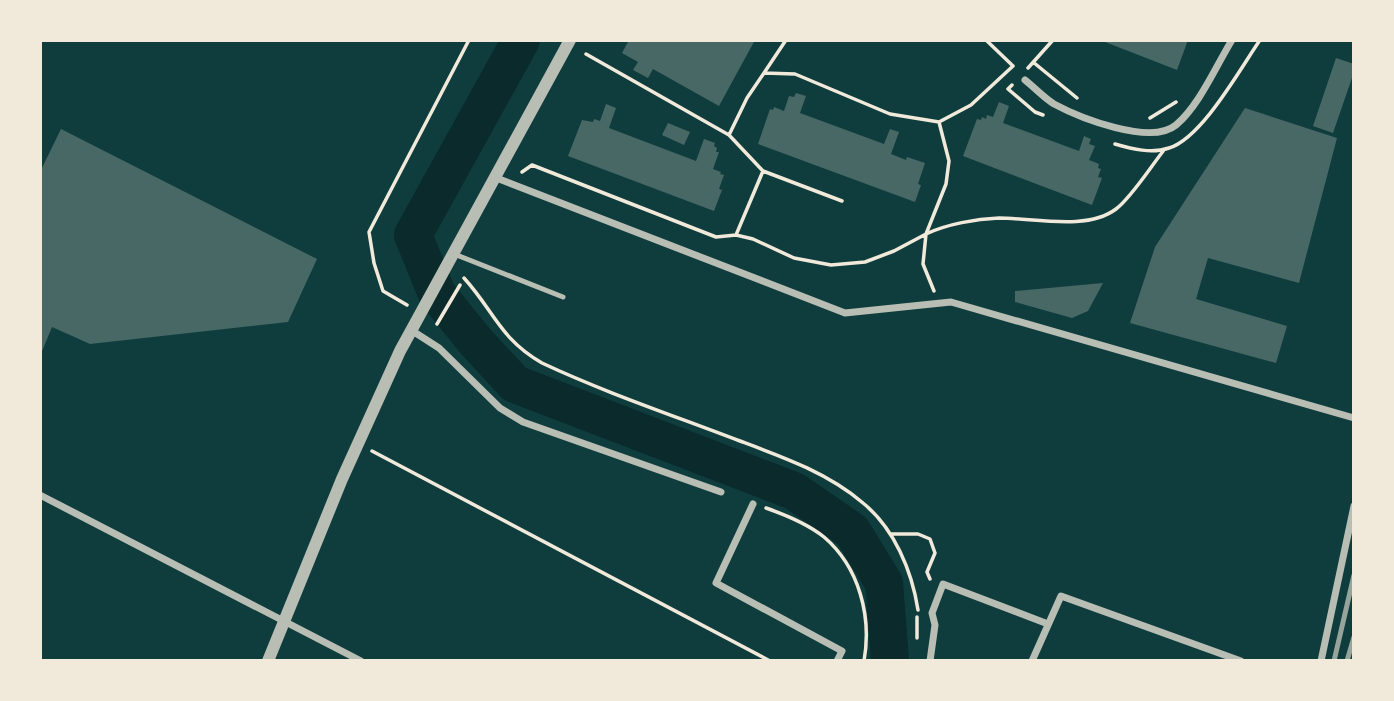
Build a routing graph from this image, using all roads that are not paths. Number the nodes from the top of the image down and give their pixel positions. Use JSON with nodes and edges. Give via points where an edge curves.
{"nodes":[{"id":1,"x":570,"y":40,"type":"edge"},
{"id":2,"x":1232,"y":40,"type":"edge"},
{"id":3,"x":1025,"y":80,"type":"dead end"},
{"id":4,"x":494,"y":177,"type":"junction"},
{"id":5,"x":454,"y":254,"type":"junction"},
{"id":6,"x":562,"y":298,"type":"dead end"},
{"id":7,"x":411,"y":329,"type":"junction"},
{"id":8,"x":1354,"y":418,"type":"edge"},
{"id":9,"x":721,"y":492,"type":"dead end"},
{"id":10,"x":40,"y":495,"type":"edge"},
{"id":11,"x":753,"y":504,"type":"road end"},
{"id":12,"x":1354,"y":506,"type":"edge"},
{"id":13,"x":284,"y":621,"type":"junction"},
{"id":14,"x":1048,"y":624,"type":"junction"},
{"id":15,"x":268,"y":661,"type":"edge"},
{"id":16,"x":361,"y":661,"type":"edge"},
{"id":17,"x":837,"y":661,"type":"edge"},
{"id":18,"x":930,"y":661,"type":"edge"},
{"id":19,"x":1032,"y":661,"type":"edge"},
{"id":20,"x":1241,"y":661,"type":"edge"},
{"id":21,"x":1321,"y":661,"type":"edge"}],
"edges":[{"from":1,"to":4,"type":"street"},
{"from":2,"to":3,"type":"street","via":[[1187,114],[1173,127],[1154,133],[1116,128],[1073,111],[1054,103]]},
{"from":4,"to":5,"type":"street"},
{"from":4,"to":8,"type":"street","via":[[845,313],[951,302]]},
{"from":5,"to":6,"type":"lane"},
{"from":5,"to":7,"type":"street"},
{"from":7,"to":9,"type":"street","via":[[439,348],[500,408],[523,422]]},
{"from":7,"to":13,"type":"street","via":[[357,443]]},
{"from":10,"to":13,"type":"street"},
{"from":11,"to":17,"type":"street","via":[[716,583],[842,650]]},
{"from":12,"to":21,"type":"street"},
{"from":13,"to":15,"type":"street"},
{"from":13,"to":16,"type":"street"},
{"from":14,"to":18,"type":"street","via":[[943,584],[932,613]]},
{"from":14,"to":19,"type":"street"},
{"from":14,"to":20,"type":"street","via":[[1061,596]]}]}
